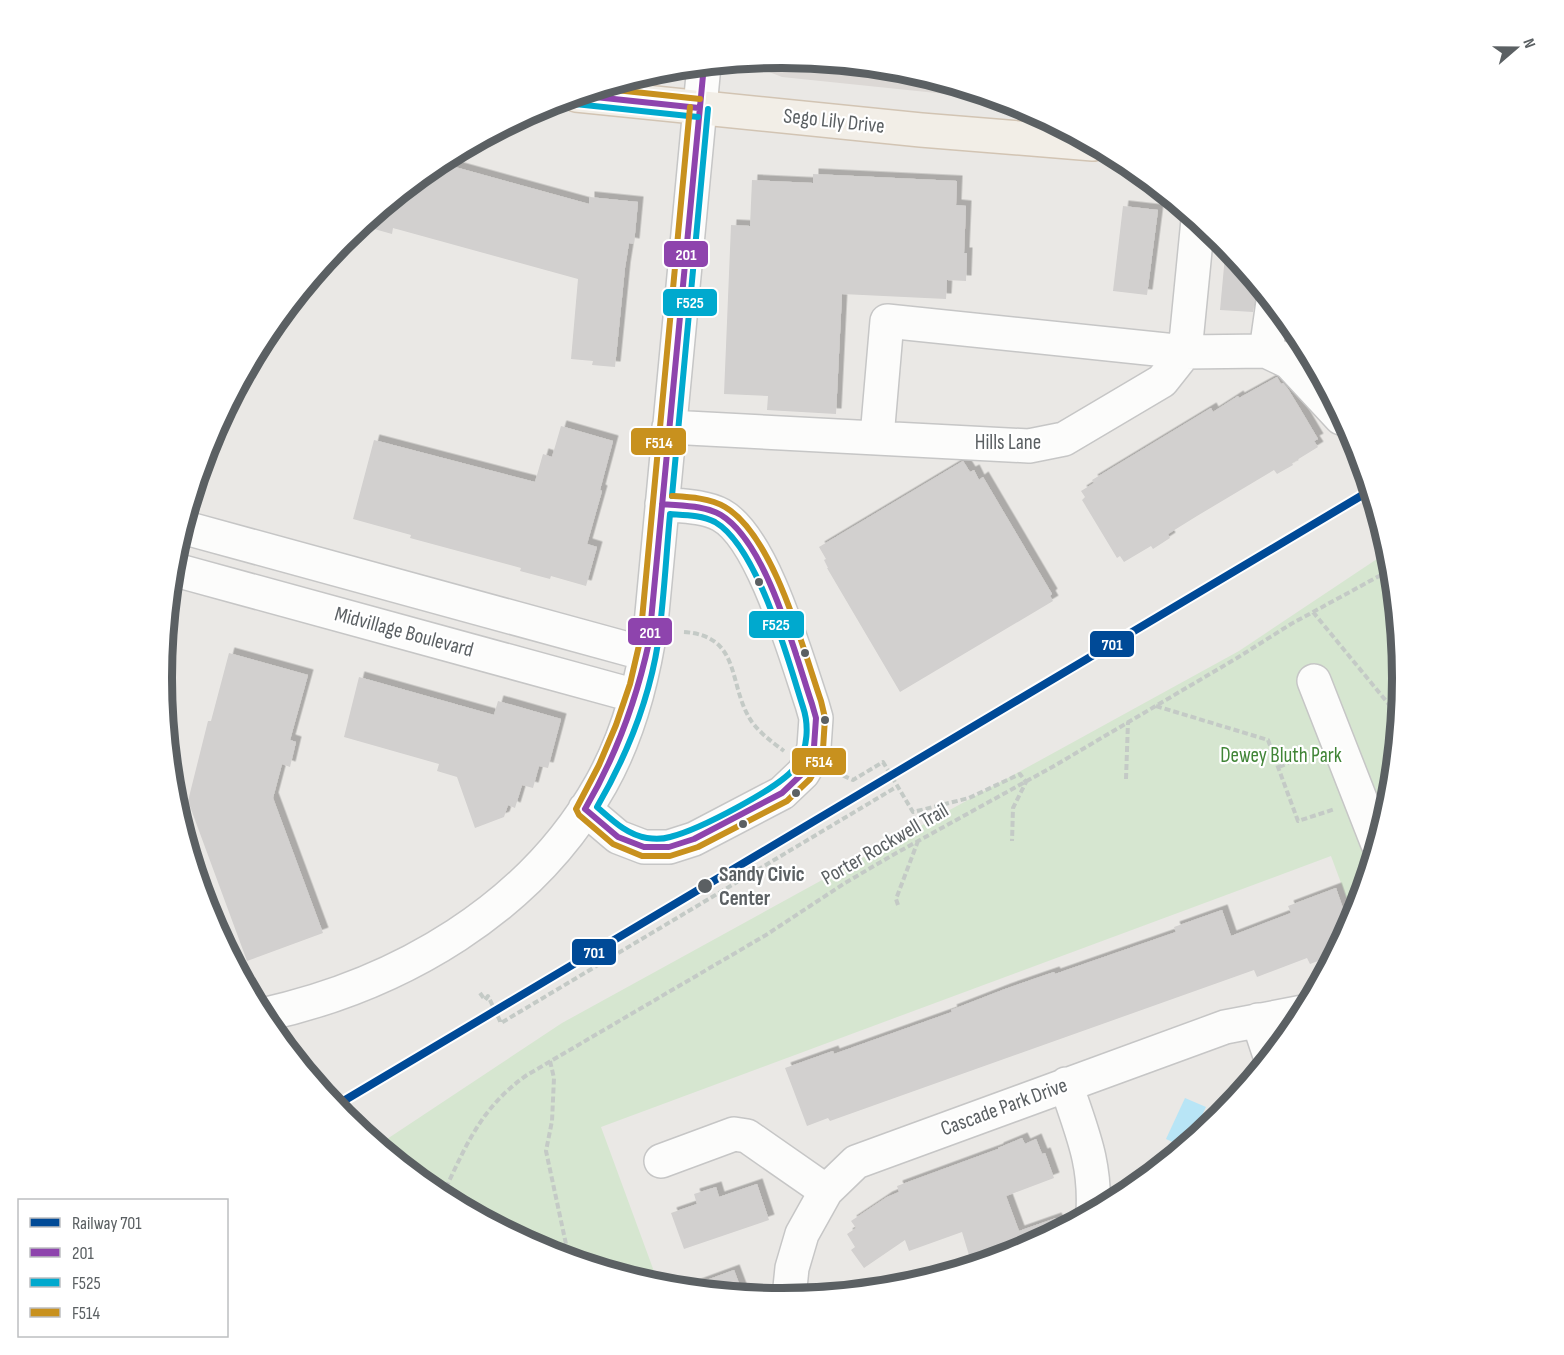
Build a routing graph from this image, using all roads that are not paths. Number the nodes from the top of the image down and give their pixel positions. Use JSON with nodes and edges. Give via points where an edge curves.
{"nodes":[{"id":1,"x":703,"y":73,"type":"edge"},
{"id":2,"x":595,"y":97,"type":"edge"},
{"id":3,"x":699,"y":108,"type":"junction"},
{"id":4,"x":1075,"y":143,"type":"edge"},
{"id":5,"x":1197,"y":231,"type":"edge"},
{"id":6,"x":1271,"y":314,"type":"edge"},
{"id":7,"x":1266,"y":351,"type":"junction"},
{"id":8,"x":1185,"y":352,"type":"junction"},
{"id":9,"x":1325,"y":401,"type":"edge"},
{"id":10,"x":669,"y":427,"type":"junction"},
{"id":11,"x":877,"y":437,"type":"junction"},
{"id":12,"x":662,"y":504,"type":"junction"},
{"id":13,"x":191,"y":529,"type":"edge"},
{"id":14,"x":182,"y":572,"type":"edge"},
{"id":15,"x":646,"y":654,"type":"junction"},
{"id":16,"x":1314,"y":681,"type":"dead end"},
{"id":17,"x":636,"y":696,"type":"junction"},
{"id":18,"x":585,"y":809,"type":"junction"},
{"id":19,"x":1372,"y":830,"type":"edge"},
{"id":20,"x":273,"y":1012,"type":"edge"},
{"id":21,"x":1290,"y":1014,"type":"edge"},
{"id":22,"x":1258,"y":1020,"type":"junction"},
{"id":23,"x":1267,"y":1047,"type":"edge"},
{"id":24,"x":1066,"y":1084,"type":"junction"},
{"id":25,"x":661,"y":1161,"type":"dead end"},
{"id":26,"x":826,"y":1191,"type":"junction"},
{"id":27,"x":1093,"y":1202,"type":"edge"},
{"id":28,"x":790,"y":1288,"type":"edge"}],
"edges":[{"from":1,"to":3,"type":"street"},
{"from":2,"to":3,"type":"main road","name":"Sego Lily Drive"},
{"from":3,"to":4,"type":"main road","name":"Sego Lily Drive"},
{"from":3,"to":10,"type":"street"},
{"from":5,"to":8,"type":"street"},
{"from":6,"to":7,"type":"street"},
{"from":7,"to":8,"type":"street"},
{"from":7,"to":9,"type":"street","via":[[1289,362]]},
{"from":8,"to":11,"type":"street","name":"Hills Lane","via":[[1162,381],[1064,440],[1029,446]]},
{"from":8,"to":11,"type":"street","via":[[887,321]]},
{"from":10,"to":11,"type":"street","name":"Hills Lane"},
{"from":10,"to":12,"type":"street"},
{"from":12,"to":15,"type":"street"},
{"from":12,"to":18,"type":"street","via":[[704,509],[724,517],[759,561],[812,704],[816,718],[814,747],[803,773],[782,793],[681,844],[657,848],[631,843]]},
{"from":13,"to":15,"type":"street","name":"Midvillage Boulevard"},
{"from":14,"to":17,"type":"street","name":"Midvillage Boulevard"},
{"from":15,"to":17,"type":"street"},
{"from":16,"to":19,"type":"street"},
{"from":17,"to":18,"type":"street","via":[[618,748]]},
{"from":18,"to":20,"type":"street","via":[[522,884],[458,935],[366,983]]},
{"from":21,"to":22,"type":"street","name":"Cascade Park Drive"},
{"from":22,"to":23,"type":"street"},
{"from":22,"to":24,"type":"street","name":"Cascade Park Drive","via":[[1225,1027]]},
{"from":24,"to":26,"type":"street","name":"Cascade Park Drive","via":[[856,1162]]},
{"from":24,"to":27,"type":"street","via":[[1090,1160]]},
{"from":25,"to":26,"type":"street","via":[[740,1134]]},
{"from":26,"to":28,"type":"street","name":"Cascade Park Drive","via":[[802,1234]]}]}
